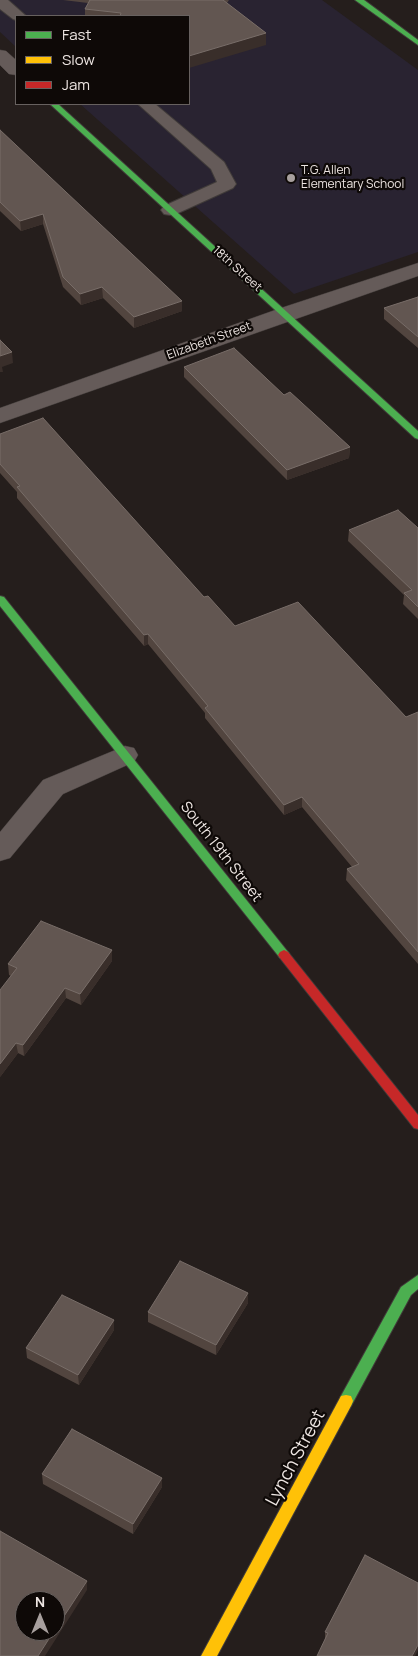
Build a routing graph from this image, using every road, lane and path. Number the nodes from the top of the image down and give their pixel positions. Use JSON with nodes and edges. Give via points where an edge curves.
{"nodes":[{"id":1,"x":359,"y":0,"type":"edge"},
{"id":2,"x":0,"y":1,"type":"edge"},
{"id":3,"x":17,"y":15,"type":"edge"},
{"id":4,"x":418,"y":43,"type":"edge"},
{"id":5,"x":0,"y":55,"type":"edge"},
{"id":6,"x":15,"y":69,"type":"edge"},
{"id":7,"x":55,"y":105,"type":"edge"},
{"id":8,"x":147,"y":105,"type":"edge"},
{"id":9,"x":170,"y":210,"type":"junction"},
{"id":10,"x":418,"y":269,"type":"edge"},
{"id":11,"x":286,"y":314,"type":"junction"},
{"id":12,"x":0,"y":416,"type":"edge"},
{"id":13,"x":418,"y":436,"type":"edge"},
{"id":14,"x":0,"y":599,"type":"edge"},
{"id":15,"x":125,"y":755,"type":"junction"},
{"id":16,"x":0,"y":850,"type":"edge"},
{"id":17,"x":418,"y":1124,"type":"edge"},
{"id":18,"x":418,"y":1282,"type":"edge"},
{"id":19,"x":209,"y":1656,"type":"edge"}],
"edges":[{"from":1,"to":4,"type":"street"},
{"from":2,"to":3,"type":"lane"},
{"from":5,"to":6,"type":"street"},
{"from":7,"to":9,"type":"street","name":"18th Street"},
{"from":8,"to":9,"type":"lane","via":[[218,166],[227,184]]},
{"from":9,"to":11,"type":"street","name":"18th Street"},
{"from":10,"to":11,"type":"street","name":"Elizabeth Street"},
{"from":11,"to":12,"type":"street","name":"Elizabeth Street"},
{"from":11,"to":13,"type":"street","name":"18th Street"},
{"from":14,"to":15,"type":"street","name":"South 19th Street"},
{"from":15,"to":16,"type":"street","via":[[53,787]]},
{"from":15,"to":17,"type":"street","name":"South 19th Street"},
{"from":18,"to":19,"type":"street","name":"Lynch Street","via":[[406,1291]]}]}
